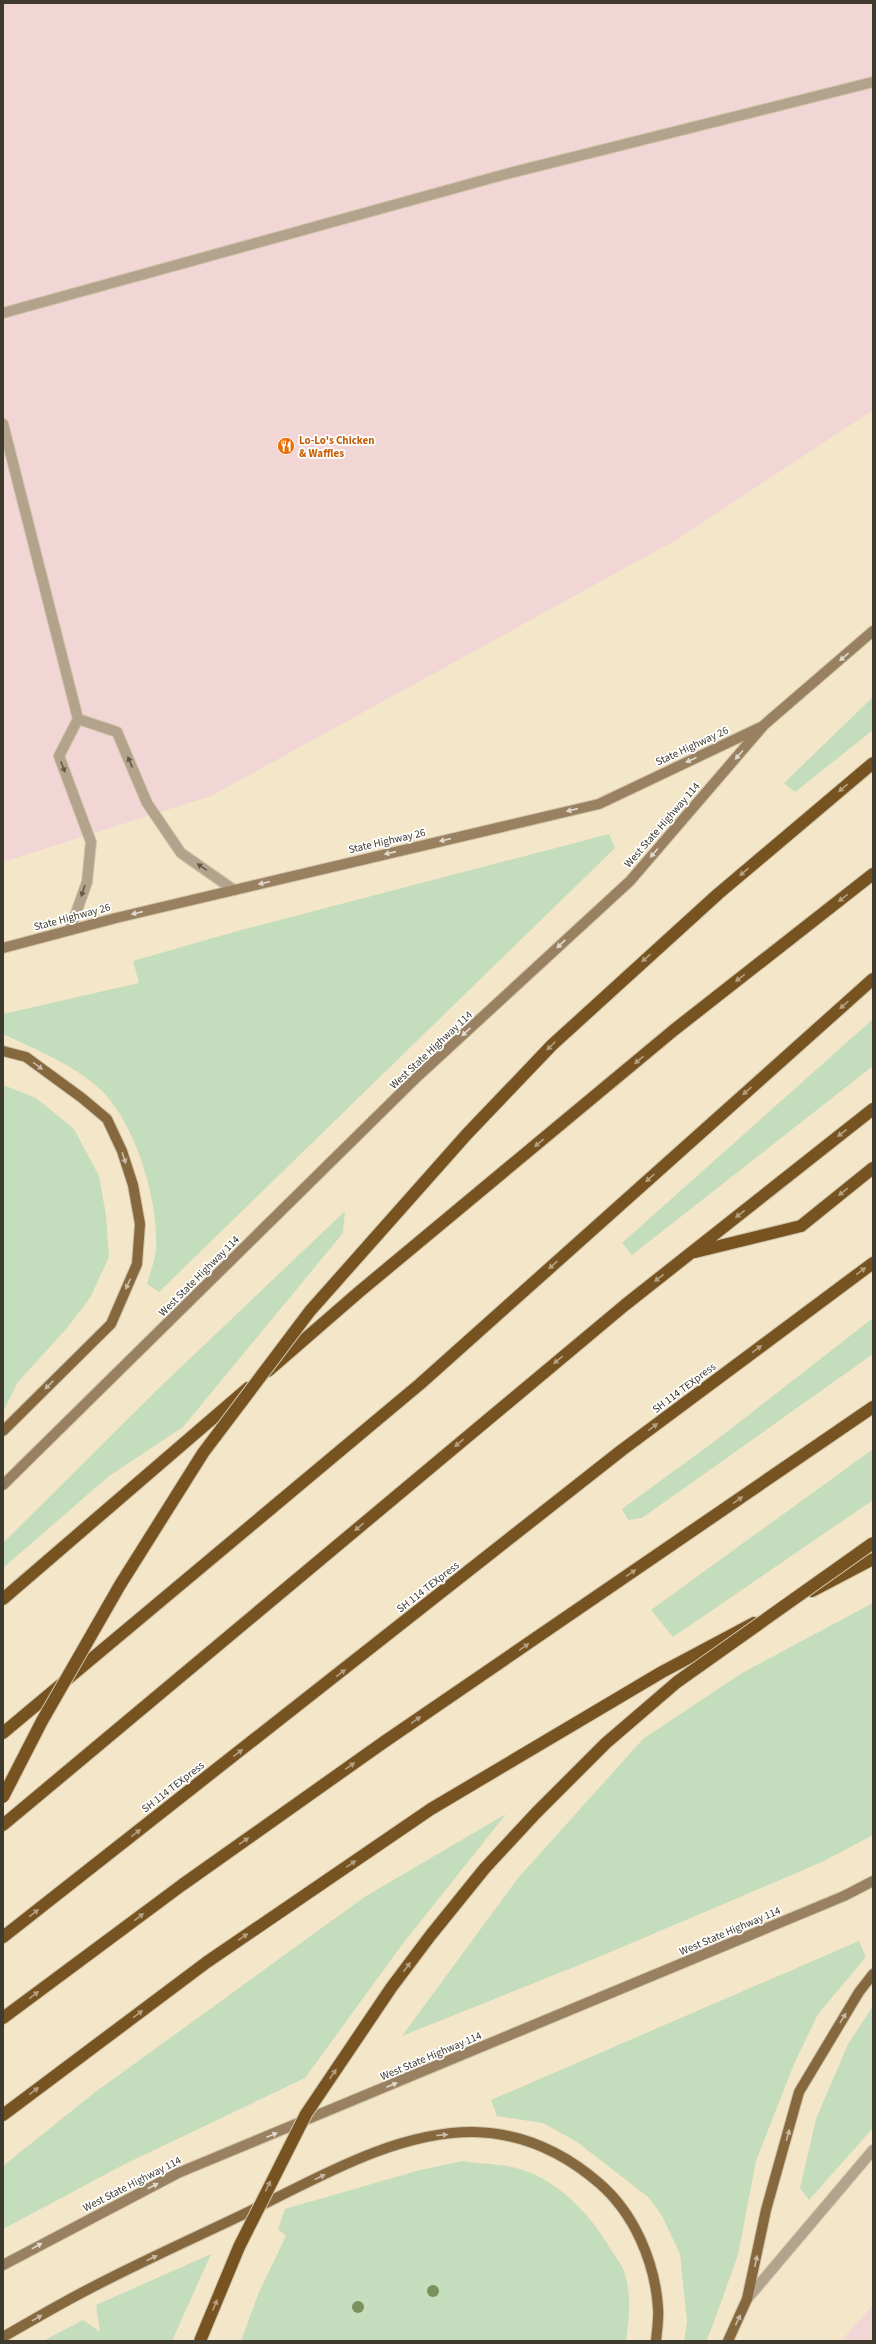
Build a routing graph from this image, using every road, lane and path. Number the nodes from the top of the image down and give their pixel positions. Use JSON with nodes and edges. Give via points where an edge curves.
{"nodes":[{"id":1,"x":873,"y":82,"type":"edge"},
{"id":2,"x":3,"y":312,"type":"edge"},
{"id":3,"x":3,"y":424,"type":"edge"},
{"id":4,"x":873,"y":631,"type":"edge"},
{"id":5,"x":78,"y":719,"type":"junction"},
{"id":6,"x":764,"y":725,"type":"junction"},
{"id":7,"x":873,"y":763,"type":"edge"},
{"id":8,"x":873,"y":874,"type":"edge"},
{"id":9,"x":234,"y":890,"type":"junction"},
{"id":10,"x":70,"y":930,"type":"junction"},
{"id":11,"x":3,"y":948,"type":"edge"},
{"id":12,"x":873,"y":978,"type":"edge"},
{"id":13,"x":3,"y":1051,"type":"edge"},
{"id":14,"x":873,"y":1109,"type":"edge"},
{"id":15,"x":873,"y":1168,"type":"edge"},
{"id":16,"x":690,"y":1254,"type":"junction"},
{"id":17,"x":873,"y":1263,"type":"edge"},
{"id":18,"x":873,"y":1407,"type":"edge"},
{"id":19,"x":3,"y":1431,"type":"edge"},
{"id":20,"x":3,"y":1486,"type":"edge"},
{"id":21,"x":873,"y":1542,"type":"edge"},
{"id":22,"x":873,"y":1559,"type":"edge"},
{"id":23,"x":3,"y":1599,"type":"edge"},
{"id":24,"x":3,"y":1733,"type":"edge"},
{"id":25,"x":3,"y":1797,"type":"edge"},
{"id":26,"x":3,"y":1824,"type":"edge"},
{"id":27,"x":873,"y":1881,"type":"edge"},
{"id":28,"x":3,"y":1937,"type":"edge"},
{"id":29,"x":873,"y":1974,"type":"edge"},
{"id":30,"x":3,"y":2018,"type":"edge"},
{"id":31,"x":3,"y":2115,"type":"edge"},
{"id":32,"x":873,"y":2150,"type":"edge"},
{"id":33,"x":3,"y":2265,"type":"edge"},
{"id":34,"x":747,"y":2299,"type":"junction"},
{"id":35,"x":3,"y":2337,"type":"edge"},
{"id":36,"x":200,"y":2341,"type":"edge"},
{"id":37,"x":656,"y":2341,"type":"edge"},
{"id":38,"x":728,"y":2341,"type":"edge"}],
"edges":[{"from":1,"to":2,"type":"lane","via":[[506,174]]},
{"from":3,"to":5,"type":"lane"},
{"from":4,"to":6,"type":"main road","name":"West State Highway 114","one_way":true},
{"from":9,"to":5,"type":"lane","one_way":true,"via":[[181,853],[147,803],[117,732]]},
{"from":5,"to":10,"type":"lane","one_way":true,"via":[[59,756],[91,842],[87,882]]},
{"from":6,"to":9,"type":"main road","name":"State Highway 26","one_way":true,"via":[[599,804]]},
{"from":6,"to":20,"type":"main road","name":"West State Highway 114","one_way":true,"via":[[630,881],[418,1077]]},
{"from":7,"to":25,"type":"highway","one_way":true,"bridge":true,"via":[[713,899],[552,1045],[462,1139],[310,1311],[203,1453],[120,1585],[42,1721]]},
{"from":8,"to":23,"type":"highway","one_way":true,"via":[[674,1030],[359,1292]]},
{"from":9,"to":10,"type":"main road","name":"State Highway 26","one_way":true},
{"from":10,"to":11,"type":"main road","name":"State Highway 26"},
{"from":12,"to":24,"type":"highway","one_way":true,"via":[[420,1384]]},
{"from":13,"to":19,"type":"main road","one_way":true,"via":[[26,1057],[107,1119],[122,1151],[133,1184],[140,1224],[137,1264],[111,1324]]},
{"from":14,"to":16,"type":"highway","one_way":true},
{"from":15,"to":16,"type":"highway","one_way":true,"via":[[801,1226]]},
{"from":16,"to":26,"type":"highway","one_way":true,"via":[[625,1305]]},
{"from":28,"to":17,"type":"highway","name":"SH 114 TEXpress","one_way":true,"via":[[622,1450]]},
{"from":30,"to":18,"type":"highway","one_way":true,"via":[[182,1885],[378,1747]]},
{"from":36,"to":21,"type":"highway","one_way":true,"bridge":true,"via":[[239,2247],[306,2114],[391,1988],[485,1868],[606,1743],[677,1682]]},
{"from":31,"to":22,"type":"highway","one_way":true,"via":[[207,1962],[431,1809],[662,1672]]},
{"from":33,"to":27,"type":"main road","name":"West State Highway 114","one_way":true,"via":[[178,2173],[844,1896]]},
{"from":34,"to":29,"type":"main road","one_way":true,"via":[[766,2210],[799,2092],[859,1992]]},
{"from":32,"to":34,"type":"lane"},
{"from":38,"to":34,"type":"main road","one_way":true},
{"from":35,"to":37,"type":"main road","one_way":true,"via":[[87,2290],[344,2166],[393,2146],[432,2136],[474,2132],[506,2136],[542,2145],[579,2166],[608,2190],[636,2228],[651,2267],[659,2309]]}]}
